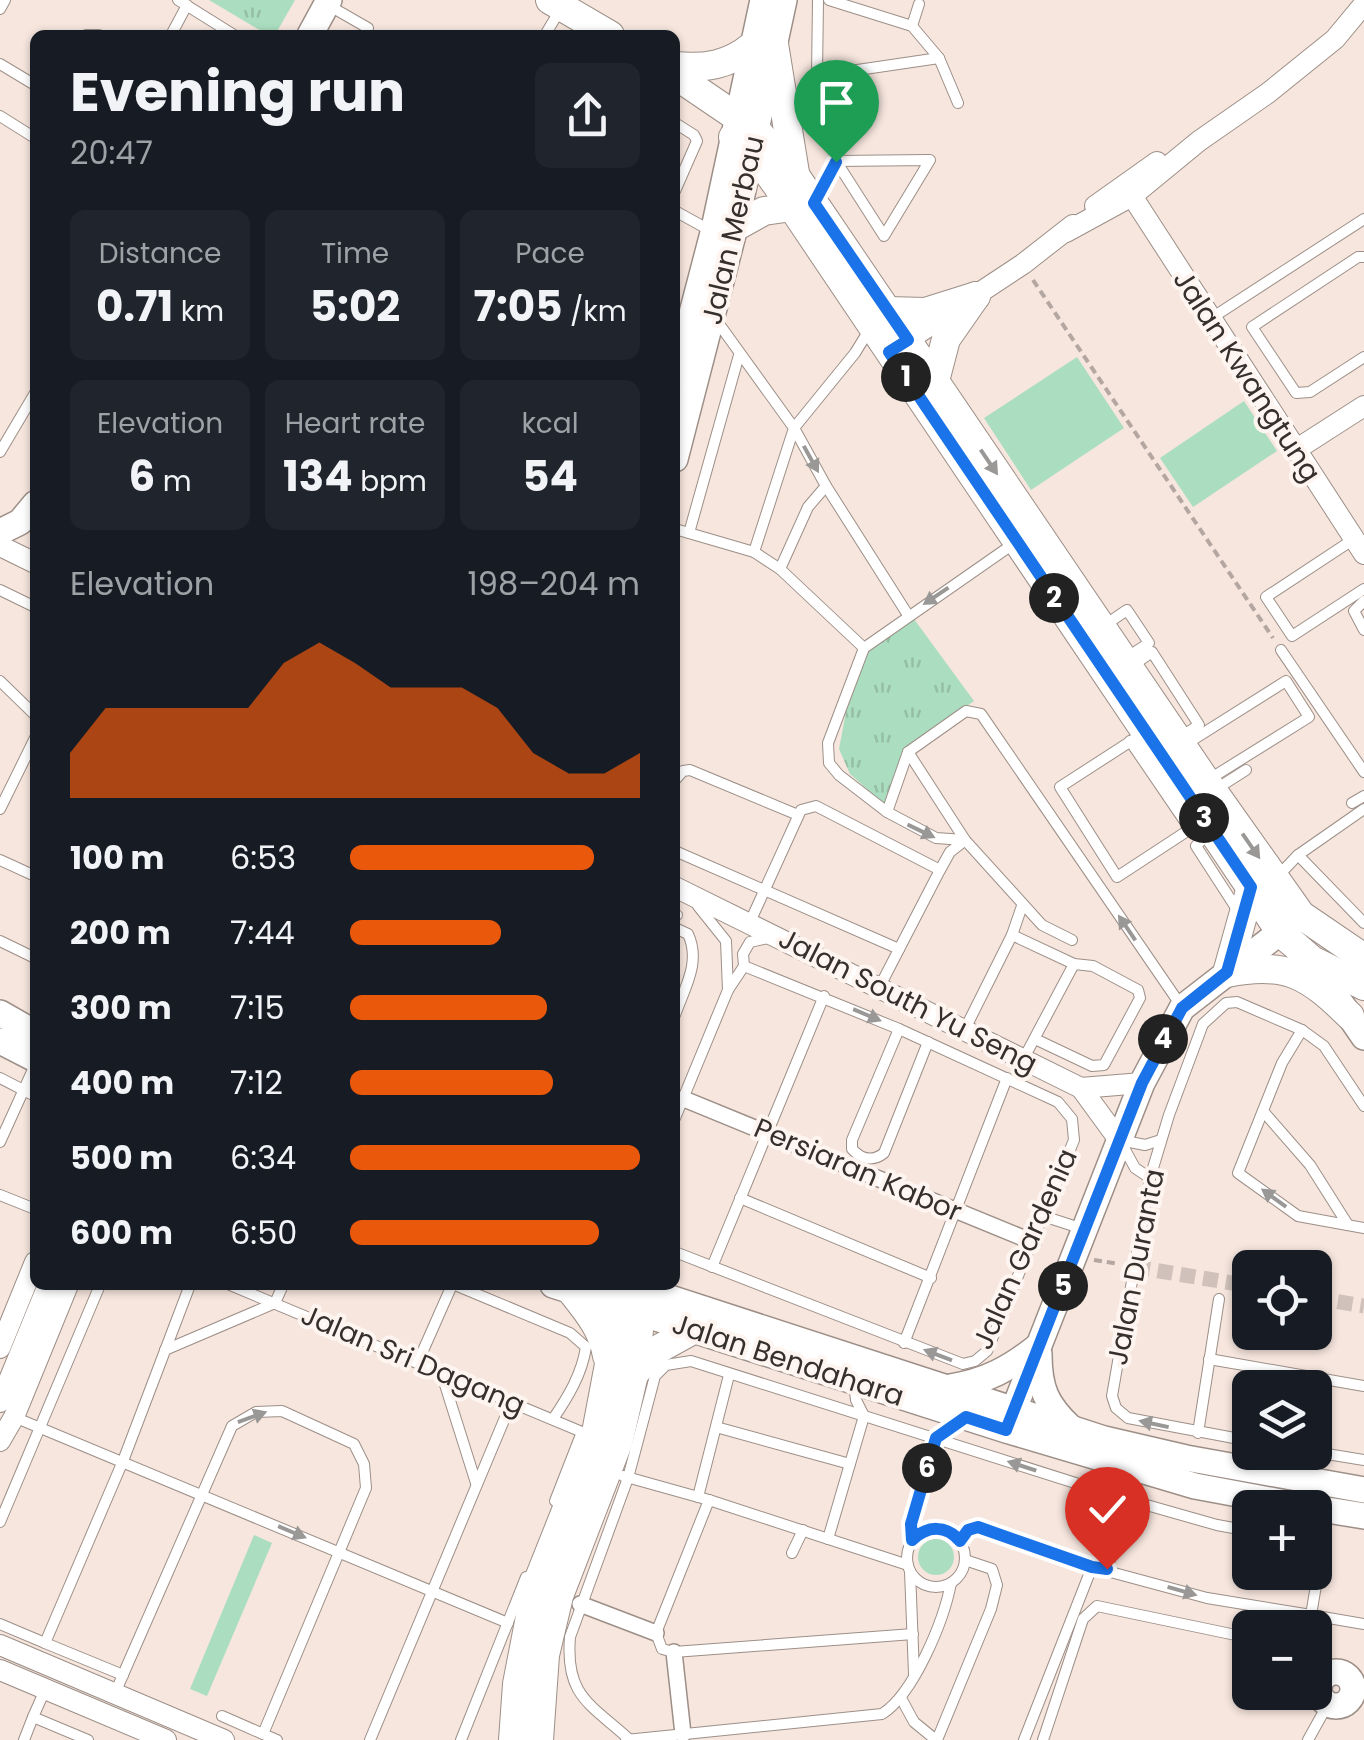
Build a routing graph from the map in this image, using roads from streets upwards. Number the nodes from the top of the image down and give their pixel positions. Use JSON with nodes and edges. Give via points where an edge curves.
{"nodes":[{"id":1,"x":763,"y":0,"type":"edge"},
{"id":2,"x":784,"y":0,"type":"edge"},
{"id":3,"x":328,"y":2,"type":"edge"},
{"id":4,"x":556,"y":3,"type":"edge"},
{"id":5,"x":1364,"y":4,"type":"edge"},
{"id":6,"x":313,"y":30,"type":"edge"},
{"id":7,"x":602,"y":30,"type":"edge"},
{"id":8,"x":764,"y":45,"type":"junction"},
{"id":9,"x":680,"y":66,"type":"edge"},
{"id":10,"x":680,"y":79,"type":"edge"},
{"id":11,"x":744,"y":133,"type":"junction"},
{"id":12,"x":1198,"y":141,"type":"junction"},
{"id":13,"x":1149,"y":166,"type":"junction"},
{"id":14,"x":795,"y":175,"type":"junction"},
{"id":15,"x":1132,"y":196,"type":"junction"},
{"id":16,"x":803,"y":205,"type":"junction"},
{"id":17,"x":1093,"y":207,"type":"junction"},
{"id":18,"x":724,"y":230,"type":"junction"},
{"id":19,"x":1066,"y":232,"type":"junction"},
{"id":20,"x":976,"y":296,"type":"junction"},
{"id":21,"x":880,"y":318,"type":"junction"},
{"id":22,"x":680,"y":341,"type":"edge"},
{"id":23,"x":899,"y":346,"type":"junction"},
{"id":24,"x":934,"y":381,"type":"junction"},
{"id":25,"x":1364,"y":406,"type":"edge"},
{"id":26,"x":680,"y":441,"type":"edge"},
{"id":27,"x":1297,"y":449,"type":"junction"},
{"id":28,"x":30,"y":510,"type":"edge"},
{"id":29,"x":0,"y":532,"type":"edge"},
{"id":30,"x":0,"y":546,"type":"edge"},
{"id":31,"x":1359,"y":547,"type":"edge"},
{"id":32,"x":30,"y":561,"type":"edge"},
{"id":33,"x":1247,"y":881,"type":"junction"},
{"id":34,"x":680,"y":889,"type":"edge"},
{"id":35,"x":1291,"y":924,"type":"junction"},
{"id":36,"x":1364,"y":958,"type":"edge"},
{"id":37,"x":1312,"y":960,"type":"junction"},
{"id":38,"x":1227,"y":972,"type":"junction"},
{"id":39,"x":1364,"y":986,"type":"edge"},
{"id":40,"x":0,"y":1013,"type":"edge"},
{"id":41,"x":1357,"y":1026,"type":"edge"},
{"id":42,"x":30,"y":1030,"type":"edge"},
{"id":43,"x":0,"y":1042,"type":"edge"},
{"id":44,"x":30,"y":1059,"type":"edge"},
{"id":45,"x":1142,"y":1083,"type":"junction"},
{"id":46,"x":1081,"y":1088,"type":"junction"},
{"id":47,"x":684,"y":1098,"type":"road end"},
{"id":48,"x":1119,"y":1140,"type":"junction"},
{"id":49,"x":1032,"y":1242,"type":"road end"},
{"id":50,"x":30,"y":1274,"type":"edge"},
{"id":51,"x":46,"y":1290,"type":"edge"},
{"id":52,"x":65,"y":1290,"type":"edge"},
{"id":53,"x":563,"y":1290,"type":"edge"},
{"id":54,"x":572,"y":1290,"type":"edge"},
{"id":55,"x":632,"y":1296,"type":"edge"},
{"id":56,"x":692,"y":1331,"type":"junction"},
{"id":57,"x":1040,"y":1344,"type":"junction"},
{"id":58,"x":0,"y":1348,"type":"edge"},
{"id":59,"x":622,"y":1371,"type":"junction"},
{"id":60,"x":940,"y":1388,"type":"junction"},
{"id":61,"x":5,"y":1410,"type":"edge"},
{"id":62,"x":1010,"y":1420,"type":"junction"},
{"id":63,"x":1074,"y":1430,"type":"junction"},
{"id":64,"x":0,"y":1441,"type":"edge"},
{"id":65,"x":1364,"y":1490,"type":"edge"},
{"id":66,"x":1232,"y":1493,"type":"edge"},
{"id":67,"x":1332,"y":1511,"type":"edge"},
{"id":68,"x":1364,"y":1516,"type":"edge"},
{"id":69,"x":580,"y":1604,"type":"road end"},
{"id":70,"x":656,"y":1633,"type":"road end"},
{"id":71,"x":0,"y":1645,"type":"edge"},
{"id":72,"x":674,"y":1652,"type":"road end"},
{"id":73,"x":0,"y":1670,"type":"edge"},
{"id":74,"x":683,"y":1734,"type":"road end"},
{"id":75,"x":200,"y":1736,"type":"edge"},
{"id":76,"x":166,"y":1740,"type":"edge"},
{"id":77,"x":224,"y":1740,"type":"edge"},
{"id":78,"x":514,"y":1740,"type":"edge"},
{"id":79,"x":539,"y":1740,"type":"edge"}],
"edges":[{"from":1,"to":8,"type":"street","name":"Jalan Merbau"},
{"from":2,"to":8,"type":"street","name":"Jalan Merbau"},
{"from":3,"to":6,"type":"street"},
{"from":4,"to":7,"type":"main road"},
{"from":5,"to":12,"type":"street","via":[[1336,39]]},
{"from":8,"to":9,"type":"main road","via":[[722,65]]},
{"from":8,"to":11,"type":"street","name":"Jalan Merbau"},
{"from":8,"to":14,"type":"main road"},
{"from":10,"to":11,"type":"main road"},
{"from":11,"to":14,"type":"main road"},
{"from":11,"to":16,"type":"main road"},
{"from":11,"to":18,"type":"street","name":"Jalan Merbau"},
{"from":12,"to":13,"type":"street"},
{"from":12,"to":15,"type":"street"},
{"from":13,"to":15,"type":"street"},
{"from":13,"to":17,"type":"street"},
{"from":14,"to":16,"type":"main road"},
{"from":15,"to":17,"type":"street"},
{"from":15,"to":19,"type":"street"},
{"from":15,"to":27,"type":"street","name":"Jalan Kwangtung"},
{"from":16,"to":18,"type":"main road","via":[[764,211]]},
{"from":16,"to":21,"type":"main road"},
{"from":17,"to":19,"type":"street"},
{"from":18,"to":22,"type":"street","name":"Jalan Merbau"},
{"from":18,"to":26,"type":"street","name":"Jalan Merbau","via":[[714,316]]},
{"from":19,"to":20,"type":"street"},
{"from":20,"to":21,"type":"main road"},
{"from":20,"to":23,"type":"street"},
{"from":20,"to":24,"type":"main road","via":[[946,338]]},
{"from":21,"to":23,"type":"main road"},
{"from":23,"to":24,"type":"main road"},
{"from":23,"to":33,"type":"main road","via":[[1138,736]]},
{"from":24,"to":33,"type":"main road","one_way":true,"via":[[1209,786]]},
{"from":25,"to":27,"type":"street"},
{"from":27,"to":31,"type":"street","name":"Jalan Kwangtung"},
{"from":28,"to":29,"type":"street"},
{"from":30,"to":32,"type":"street"},
{"from":33,"to":35,"type":"main road"},
{"from":33,"to":38,"type":"main road"},
{"from":34,"to":46,"type":"street","name":"Jalan South Yu Seng"},
{"from":35,"to":36,"type":"main road"},
{"from":35,"to":37,"type":"main road"},
{"from":35,"to":38,"type":"street"},
{"from":37,"to":39,"type":"main road"},
{"from":37,"to":41,"type":"street"},
{"from":38,"to":41,"type":"main road","via":[[1260,966],[1292,972],[1326,993]]},
{"from":38,"to":45,"type":"street","via":[[1182,1008]]},
{"from":40,"to":42,"type":"street"},
{"from":43,"to":44,"type":"street"},
{"from":45,"to":46,"type":"street"},
{"from":45,"to":48,"type":"street"},
{"from":46,"to":48,"type":"street","name":"Jalan South Yu Seng"},
{"from":47,"to":49,"type":"street","name":"Persiaran Kabor"},
{"from":48,"to":57,"type":"street"},
{"from":50,"to":58,"type":"street"},
{"from":51,"to":61,"type":"street"},
{"from":52,"to":61,"type":"street"},
{"from":53,"to":59,"type":"main road","via":[[590,1315]]},
{"from":54,"to":55,"type":"street","name":"Jalan Bendahara"},
{"from":55,"to":56,"type":"street","name":"Jalan Bendahara"},
{"from":55,"to":59,"type":"main road"},
{"from":55,"to":60,"type":"street","name":"Jalan Bendahara"},
{"from":56,"to":59,"type":"main road"},
{"from":56,"to":62,"type":"street","name":"Jalan Bendahara","via":[[966,1417]]},
{"from":57,"to":60,"type":"street","via":[[978,1383]]},
{"from":57,"to":62,"type":"street"},
{"from":57,"to":63,"type":"street","via":[[1042,1394]]},
{"from":59,"to":78,"type":"main road","via":[[589,1435],[518,1623]]},
{"from":59,"to":79,"type":"main road","via":[[618,1475],[559,1596],[545,1655]]},
{"from":60,"to":62,"type":"street","name":"Jalan Bendahara"},
{"from":61,"to":64,"type":"street"},
{"from":62,"to":63,"type":"street","name":"Jalan Bendahara"},
{"from":62,"to":66,"type":"street","name":"Jalan Bendahara"},
{"from":63,"to":65,"type":"street","name":"Jalan Bendahara"},
{"from":67,"to":68,"type":"street","name":"Jalan Bendahara"},
{"from":69,"to":70,"type":"street"},
{"from":71,"to":75,"type":"street","via":[[119,1684]]},
{"from":72,"to":74,"type":"street"},
{"from":73,"to":76,"type":"street"},
{"from":75,"to":77,"type":"street"}]}
